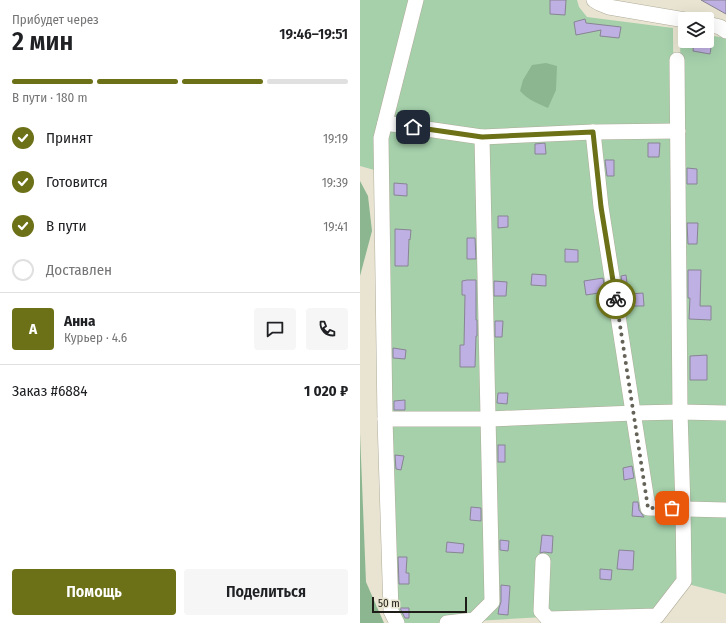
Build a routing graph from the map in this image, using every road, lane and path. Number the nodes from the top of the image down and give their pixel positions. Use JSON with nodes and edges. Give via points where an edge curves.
{"nodes":[{"id":1,"x":416,"y":0,"type":"edge"},
{"id":2,"x":594,"y":0,"type":"edge"},
{"id":3,"x":678,"y":19,"type":"edge"},
{"id":4,"x":714,"y":26,"type":"edge"},
{"id":5,"x":726,"y":31,"type":"edge"},
{"id":6,"x":677,"y":60,"type":"dead end"},
{"id":7,"x":385,"y":123,"type":"junction"},
{"id":8,"x":678,"y":131,"type":"junction"},
{"id":9,"x":593,"y":132,"type":"junction"},
{"id":10,"x":482,"y":137,"type":"junction"},
{"id":11,"x":680,"y":412,"type":"junction"},
{"id":12,"x":634,"y":413,"type":"junction"},
{"id":13,"x":726,"y":413,"type":"edge"},
{"id":14,"x":385,"y":419,"type":"junction"},
{"id":15,"x":489,"y":419,"type":"junction"},
{"id":16,"x":683,"y":508,"type":"junction"},
{"id":17,"x":726,"y":510,"type":"edge"},
{"id":18,"x":543,"y":561,"type":"dead end"},
{"id":19,"x":397,"y":623,"type":"edge"},
{"id":20,"x":447,"y":623,"type":"edge"}],
"edges":[{"from":1,"to":7,"type":"street"},
{"from":2,"to":3,"type":"street","via":[[609,7]]},
{"from":4,"to":5,"type":"street"},
{"from":6,"to":8,"type":"street"},
{"from":7,"to":10,"type":"street"},
{"from":7,"to":14,"type":"street","via":[[381,138]]},
{"from":8,"to":9,"type":"street"},
{"from":8,"to":11,"type":"street"},
{"from":9,"to":10,"type":"street"},
{"from":9,"to":12,"type":"street","via":[[601,207]]},
{"from":10,"to":15,"type":"street"},
{"from":11,"to":12,"type":"street"},
{"from":11,"to":13,"type":"street"},
{"from":11,"to":16,"type":"street"},
{"from":12,"to":15,"type":"street"},
{"from":12,"to":16,"type":"street","via":[[648,508]]},
{"from":14,"to":15,"type":"street"},
{"from":14,"to":19,"type":"street","via":[[391,611]]},
{"from":15,"to":20,"type":"street","via":[[492,602],[474,620]]},
{"from":16,"to":17,"type":"street"},
{"from":16,"to":18,"type":"street","via":[[684,581],[657,616],[548,619],[541,611]]}]}
